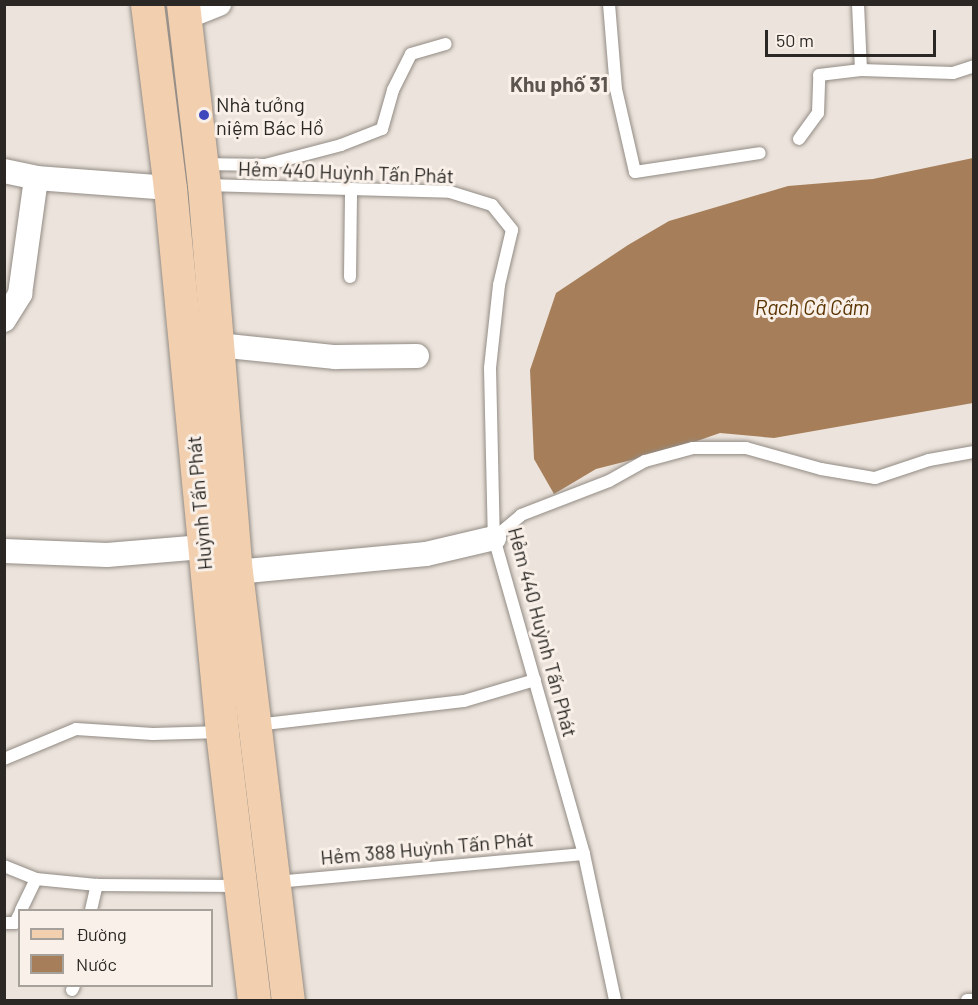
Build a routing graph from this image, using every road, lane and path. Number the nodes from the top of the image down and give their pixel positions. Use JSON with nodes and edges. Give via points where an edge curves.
{"nodes":[{"id":1,"x":219,"y":4,"type":"edge"},
{"id":2,"x":609,"y":4,"type":"edge"},
{"id":3,"x":858,"y":4,"type":"edge"},
{"id":4,"x":183,"y":11,"type":"edge"},
{"id":5,"x":149,"y":16,"type":"edge"},
{"id":6,"x":446,"y":44,"type":"dead end"},
{"id":7,"x":974,"y":66,"type":"edge"},
{"id":8,"x":861,"y":70,"type":"junction"},
{"id":9,"x":799,"y":139,"type":"dead end"},
{"id":10,"x":760,"y":153,"type":"dead end"},
{"id":11,"x":4,"y":171,"type":"edge"},
{"id":12,"x":202,"y":175,"type":"junction"},
{"id":13,"x":36,"y":178,"type":"junction"},
{"id":14,"x":170,"y":188,"type":"junction"},
{"id":15,"x":351,"y":189,"type":"junction"},
{"id":16,"x":350,"y":277,"type":"dead end"},
{"id":17,"x":4,"y":320,"type":"edge"},
{"id":18,"x":218,"y":345,"type":"junction"},
{"id":19,"x":417,"y":356,"type":"dead end"},
{"id":20,"x":974,"y":452,"type":"edge"},
{"id":21,"x":494,"y":538,"type":"junction"},
{"id":22,"x":203,"y":547,"type":"junction"},
{"id":23,"x":4,"y":551,"type":"edge"},
{"id":24,"x":236,"y":572,"type":"junction"},
{"id":25,"x":535,"y":680,"type":"junction"},
{"id":26,"x":256,"y":725,"type":"junction"},
{"id":27,"x":222,"y":732,"type":"junction"},
{"id":28,"x":4,"y":759,"type":"edge"},
{"id":29,"x":268,"y":827,"type":"junction"},
{"id":30,"x":234,"y":831,"type":"junction"},
{"id":31,"x":584,"y":854,"type":"junction"},
{"id":32,"x":4,"y":866,"type":"edge"},
{"id":33,"x":36,"y":879,"type":"junction"},
{"id":34,"x":274,"y":882,"type":"junction"},
{"id":35,"x":97,"y":885,"type":"junction"},
{"id":36,"x":240,"y":886,"type":"junction"},
{"id":37,"x":21,"y":909,"type":"edge"},
{"id":38,"x":91,"y":909,"type":"edge"},
{"id":39,"x":18,"y":916,"type":"edge"},
{"id":40,"x":4,"y":923,"type":"edge"},
{"id":41,"x":254,"y":1000,"type":"edge"},
{"id":42,"x":288,"y":1000,"type":"edge"},
{"id":43,"x":615,"y":1000,"type":"edge"},
{"id":44,"x":967,"y":1000,"type":"edge"},
{"id":45,"x":974,"y":1000,"type":"edge"}],
"edges":[{"from":1,"to":4,"type":"street"},
{"from":2,"to":10,"type":"lane","via":[[616,89],[635,172]]},
{"from":3,"to":8,"type":"lane"},
{"from":4,"to":5,"type":"main road"},
{"from":4,"to":12,"type":"main road","name":"Huỳnh Tấn Phát"},
{"from":5,"to":14,"type":"main road","name":"Huỳnh Tấn Phát"},
{"from":6,"to":12,"type":"lane","via":[[411,54],[393,90],[382,129],[341,145],[264,165]]},
{"from":7,"to":8,"type":"lane","via":[[953,73]]},
{"from":8,"to":9,"type":"lane","via":[[819,75],[818,113]]},
{"from":11,"to":13,"type":"street"},
{"from":12,"to":14,"type":"main road"},
{"from":12,"to":15,"type":"lane","name":"Hẻm 440 Huỳnh Tấn Phát"},
{"from":12,"to":18,"type":"main road","name":"Huỳnh Tấn Phát"},
{"from":13,"to":14,"type":"street"},
{"from":13,"to":17,"type":"street","via":[[20,294]]},
{"from":14,"to":22,"type":"main road","name":"Huỳnh Tấn Phát"},
{"from":15,"to":16,"type":"lane"},
{"from":15,"to":21,"type":"lane","name":"Hẻm 440 Huỳnh Tấn Phát","via":[[450,192],[492,205],[512,230],[499,285],[490,368]]},
{"from":18,"to":19,"type":"street","via":[[335,357]]},
{"from":18,"to":24,"type":"main road","name":"Huỳnh Tấn Phát"},
{"from":20,"to":21,"type":"lane","via":[[930,460],[875,478],[821,469],[746,448],[693,448],[645,461],[609,481],[520,515]]},
{"from":21,"to":24,"type":"street","via":[[426,554]]},
{"from":21,"to":25,"type":"lane","name":"Hẻm 440 Huỳnh Tấn Phát"},
{"from":22,"to":23,"type":"street","via":[[107,555]]},
{"from":22,"to":27,"type":"main road","name":"Huỳnh Tấn Phát"},
{"from":24,"to":26,"type":"main road","name":"Huỳnh Tấn Phát"},
{"from":25,"to":26,"type":"lane","via":[[464,701]]},
{"from":25,"to":31,"type":"lane","name":"Hẻm 440 Huỳnh Tấn Phát"},
{"from":26,"to":29,"type":"main road","name":"Huỳnh Tấn Phát"},
{"from":27,"to":28,"type":"lane","via":[[153,734],[76,729]]},
{"from":27,"to":30,"type":"main road","name":"Huỳnh Tấn Phát"},
{"from":29,"to":30,"type":"main road"},
{"from":29,"to":34,"type":"main road","name":"Huỳnh Tấn Phát"},
{"from":30,"to":36,"type":"main road","name":"Huỳnh Tấn Phát"},
{"from":31,"to":34,"type":"lane","name":"Hẻm 388 Huỳnh Tấn Phát"},
{"from":31,"to":43,"type":"lane","name":"Hẻm 440 Huỳnh Tấn Phát"},
{"from":32,"to":33,"type":"lane"},
{"from":33,"to":35,"type":"lane"},
{"from":33,"to":37,"type":"lane"},
{"from":34,"to":42,"type":"main road","name":"Huỳnh Tấn Phát"},
{"from":35,"to":36,"type":"lane"},
{"from":35,"to":38,"type":"lane"},
{"from":36,"to":41,"type":"main road","name":"Huỳnh Tấn Phát"},
{"from":39,"to":40,"type":"lane","via":[[15,923]]},
{"from":44,"to":45,"type":"lane"}]}
